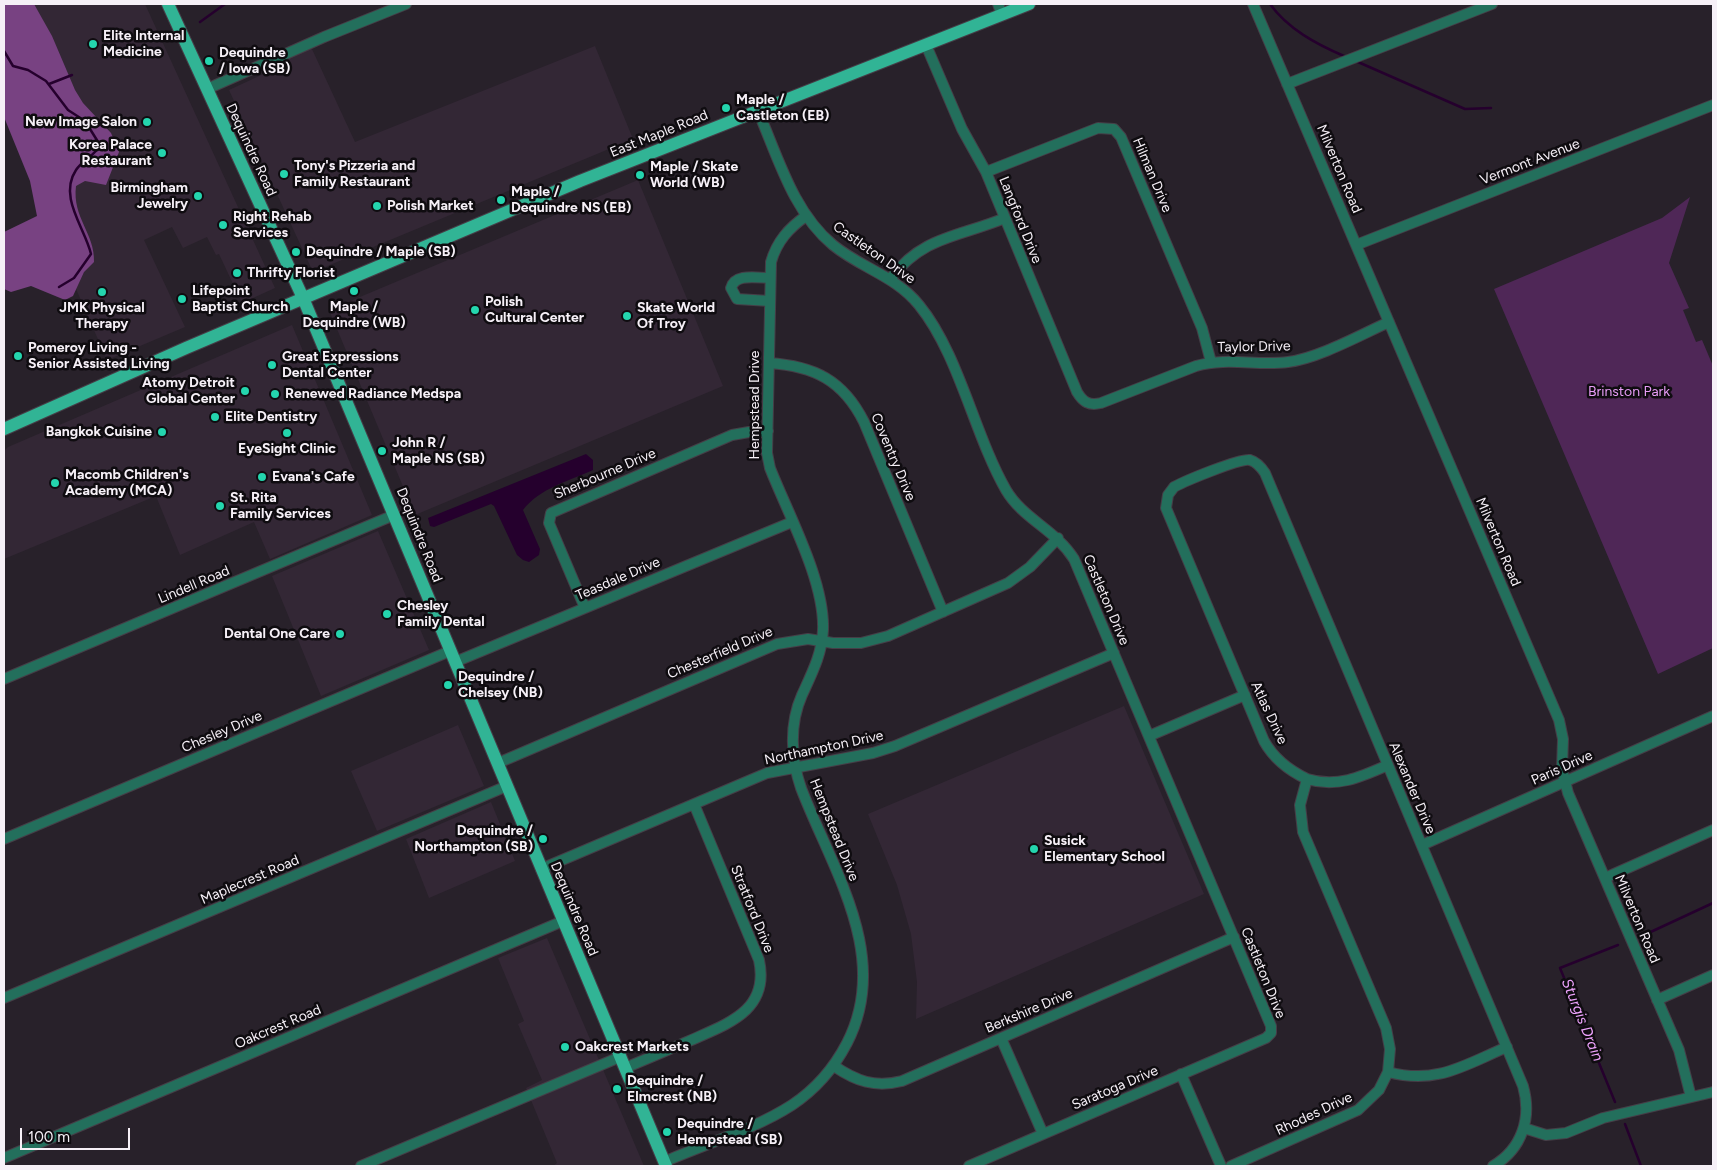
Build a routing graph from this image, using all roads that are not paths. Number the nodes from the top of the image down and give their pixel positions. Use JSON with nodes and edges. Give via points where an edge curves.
{"nodes":[{"id":1,"x":168,"y":4,"type":"edge"},
{"id":2,"x":406,"y":4,"type":"edge"},
{"id":3,"x":1029,"y":4,"type":"edge"},
{"id":4,"x":1253,"y":4,"type":"edge"},
{"id":5,"x":1492,"y":4,"type":"edge"},
{"id":6,"x":1000,"y":9,"type":"edge"},
{"id":7,"x":926,"y":45,"type":"junction"},
{"id":8,"x":1287,"y":84,"type":"junction"},
{"id":9,"x":207,"y":89,"type":"junction"},
{"id":10,"x":1713,"y":105,"type":"edge"},
{"id":11,"x":758,"y":111,"type":"junction"},
{"id":12,"x":986,"y":172,"type":"junction"},
{"id":13,"x":806,"y":216,"type":"junction"},
{"id":14,"x":1005,"y":218,"type":"junction"},
{"id":15,"x":1356,"y":245,"type":"junction"},
{"id":16,"x":770,"y":278,"type":"junction"},
{"id":17,"x":891,"y":278,"type":"junction"},
{"id":18,"x":303,"y":298,"type":"junction"},
{"id":19,"x":770,"y":301,"type":"junction"},
{"id":20,"x":1389,"y":322,"type":"junction"},
{"id":21,"x":1211,"y":362,"type":"junction"},
{"id":22,"x":769,"y":363,"type":"junction"},
{"id":23,"x":1089,"y":404,"type":"joint"},
{"id":24,"x":4,"y":429,"type":"edge"},
{"id":25,"x":768,"y":431,"type":"junction"},
{"id":26,"x":1168,"y":495,"type":"joint"},
{"id":27,"x":394,"y":515,"type":"junction"},
{"id":28,"x":792,"y":522,"type":"junction"},
{"id":29,"x":1058,"y":538,"type":"junction"},
{"id":30,"x":585,"y":608,"type":"junction"},
{"id":31,"x":943,"y":612,"type":"junction"},
{"id":32,"x":822,"y":641,"type":"junction"},
{"id":33,"x":1114,"y":654,"type":"junction"},
{"id":34,"x":453,"y":656,"type":"junction"},
{"id":35,"x":4,"y":679,"type":"edge"},
{"id":36,"x":1245,"y":695,"type":"junction"},
{"id":37,"x":1713,"y":716,"type":"edge"},
{"id":38,"x":1149,"y":736,"type":"junction"},
{"id":39,"x":498,"y":763,"type":"junction"},
{"id":40,"x":1388,"y":765,"type":"junction"},
{"id":41,"x":795,"y":767,"type":"junction"},
{"id":42,"x":1307,"y":779,"type":"junction"},
{"id":43,"x":1566,"y":782,"type":"junction"},
{"id":44,"x":507,"y":786,"type":"junction"},
{"id":45,"x":694,"y":804,"type":"junction"},
{"id":46,"x":1713,"y":830,"type":"edge"},
{"id":47,"x":4,"y":839,"type":"edge"},
{"id":48,"x":1422,"y":845,"type":"junction"},
{"id":49,"x":540,"y":869,"type":"junction"},
{"id":50,"x":1605,"y":878,"type":"junction"},
{"id":51,"x":563,"y":921,"type":"junction"},
{"id":52,"x":1234,"y":937,"type":"junction"},
{"id":53,"x":1713,"y":975,"type":"edge"},
{"id":54,"x":4,"y":998,"type":"edge"},
{"id":55,"x":1656,"y":1000,"type":"junction"},
{"id":56,"x":1271,"y":1033,"type":"joint"},
{"id":57,"x":1001,"y":1038,"type":"junction"},
{"id":58,"x":1507,"y":1047,"type":"junction"},
{"id":59,"x":622,"y":1063,"type":"junction"},
{"id":60,"x":834,"y":1066,"type":"junction"},
{"id":61,"x":1388,"y":1072,"type":"junction"},
{"id":62,"x":1181,"y":1074,"type":"junction"},
{"id":63,"x":1713,"y":1092,"type":"edge"},
{"id":64,"x":1692,"y":1097,"type":"junction"},
{"id":65,"x":1524,"y":1128,"type":"junction"},
{"id":66,"x":1043,"y":1134,"type":"junction"},
{"id":67,"x":4,"y":1158,"type":"edge"},
{"id":68,"x":665,"y":1164,"type":"edge"},
{"id":69,"x":361,"y":1166,"type":"edge"},
{"id":70,"x":969,"y":1166,"type":"edge"},
{"id":71,"x":1221,"y":1166,"type":"edge"},
{"id":72,"x":1231,"y":1166,"type":"edge"},
{"id":73,"x":1493,"y":1166,"type":"edge"}],
"edges":[{"from":1,"to":9,"type":"main road","name":"Dequindre Road"},
{"from":2,"to":9,"type":"street"},
{"from":3,"to":6,"type":"main road","name":"East Maple Road"},
{"from":4,"to":8,"type":"street","name":"Milverton Road"},
{"from":5,"to":8,"type":"street"},
{"from":6,"to":7,"type":"main road","name":"East Maple Road"},
{"from":7,"to":11,"type":"main road","name":"East Maple Road"},
{"from":7,"to":12,"type":"street","name":"Langford Drive","via":[[962,129]]},
{"from":8,"to":15,"type":"street","name":"Milverton Road"},
{"from":9,"to":18,"type":"main road","name":"Dequindre Road"},
{"from":10,"to":15,"type":"street","name":"Vermont Avenue"},
{"from":11,"to":13,"type":"street","name":"Castleton Drive"},
{"from":11,"to":18,"type":"main road","name":"East Maple Road","via":[[580,181]]},
{"from":12,"to":14,"type":"street","name":"Langford Drive"},
{"from":12,"to":21,"type":"street","name":"Hilman Drive","via":[[1098,128],[1114,129],[1121,138],[1202,328]]},
{"from":13,"to":16,"type":"street","name":"Hempstead Drive","via":[[781,239],[774,253]]},
{"from":13,"to":17,"type":"street","name":"Castleton Drive","via":[[834,246]]},
{"from":14,"to":17,"type":"street","via":[[918,251]]},
{"from":14,"to":23,"type":"street","name":"Langford Drive","via":[[1077,392]]},
{"from":15,"to":20,"type":"street","name":"Milverton Road"},
{"from":16,"to":19,"type":"street","name":"Hempstead Drive"},
{"from":16,"to":19,"type":"street","via":[[740,278],[731,288],[737,299]]},
{"from":17,"to":29,"type":"street","name":"Castleton Drive","via":[[920,306],[938,333],[1010,496],[1028,516]]},
{"from":18,"to":24,"type":"main road","name":"East Maple Road"},
{"from":18,"to":27,"type":"main road","name":"Dequindre Road"},
{"from":19,"to":22,"type":"street","name":"Hempstead Drive"},
{"from":20,"to":21,"type":"street","name":"Taylor Drive","via":[[1298,360]]},
{"from":20,"to":43,"type":"street","name":"Milverton Road","via":[[1559,720]]},
{"from":21,"to":23,"type":"street","name":"Taylor Drive","via":[[1101,403]]},
{"from":22,"to":25,"type":"street","name":"Hempstead Drive"},
{"from":22,"to":31,"type":"street","name":"Coventry Drive","via":[[794,365],[816,372],[834,383],[851,401],[864,422]]},
{"from":25,"to":28,"type":"street","name":"Hempstead Drive","via":[[770,468]]},
{"from":25,"to":30,"type":"street","name":"Sherbourne Drive","via":[[732,435],[551,513],[549,523]]},
{"from":26,"to":36,"type":"street","name":"Atlas Drive","via":[[1167,511]]},
{"from":26,"to":40,"type":"street","name":"Alexander Drive","via":[[1179,485],[1237,462],[1256,463],[1265,473]]},
{"from":27,"to":34,"type":"main road","name":"Dequindre Road"},
{"from":27,"to":35,"type":"street","name":"Lindell Road"},
{"from":28,"to":30,"type":"street","name":"Teasdale Drive"},
{"from":28,"to":32,"type":"street","name":"Hempstead Drive","via":[[820,595]]},
{"from":29,"to":31,"type":"street","name":"Chesterfield Drive","via":[[1018,577]]},
{"from":29,"to":33,"type":"street","name":"Castleton Drive","via":[[1074,559]]},
{"from":30,"to":34,"type":"street","name":"Teasdale Drive"},
{"from":31,"to":32,"type":"street","name":"Chesterfield Drive","via":[[873,641],[846,644]]},
{"from":32,"to":39,"type":"street","name":"Chesterfield Drive","via":[[794,640],[777,644]]},
{"from":32,"to":41,"type":"street","name":"Hempstead Drive","via":[[818,663],[802,694],[795,718]]},
{"from":33,"to":38,"type":"street","name":"Castleton Drive"},
{"from":33,"to":41,"type":"street","name":"Northampton Drive","via":[[895,746],[867,755]]},
{"from":34,"to":39,"type":"main road","name":"Dequindre Road"},
{"from":34,"to":47,"type":"street","name":"Chesley Drive"},
{"from":36,"to":38,"type":"street"},
{"from":36,"to":42,"type":"street","name":"Atlas Drive","via":[[1270,752],[1286,767]]},
{"from":37,"to":43,"type":"street","name":"Paris Drive"},
{"from":38,"to":52,"type":"street","name":"Castleton Drive"},
{"from":39,"to":44,"type":"main road","name":"Dequindre Road"},
{"from":40,"to":42,"type":"street","via":[[1340,782]]},
{"from":40,"to":48,"type":"street","name":"Alexander Drive"},
{"from":41,"to":45,"type":"street","name":"Northampton Drive","via":[[767,773]]},
{"from":41,"to":60,"type":"street","name":"Hempstead Drive","via":[[813,820],[857,925],[864,965],[859,1013]]},
{"from":42,"to":61,"type":"street","via":[[1300,805],[1303,832],[1386,1028],[1390,1049]]},
{"from":43,"to":48,"type":"street","name":"Paris Drive"},
{"from":43,"to":50,"type":"street","name":"Milverton Road"},
{"from":44,"to":49,"type":"main road","name":"Dequindre Road"},
{"from":44,"to":54,"type":"street","name":"Maplecrest Road"},
{"from":45,"to":49,"type":"street","name":"Northampton Drive"},
{"from":45,"to":59,"type":"street","name":"Stratford Drive","via":[[759,960],[759,988],[748,1009],[729,1023]]},
{"from":46,"to":50,"type":"street"},
{"from":48,"to":58,"type":"street","name":"Alexander Drive"},
{"from":49,"to":51,"type":"main road","name":"Dequindre Road"},
{"from":50,"to":55,"type":"street","name":"Milverton Road"},
{"from":51,"to":59,"type":"main road","name":"Dequindre Road"},
{"from":51,"to":67,"type":"street","name":"Oakcrest Road"},
{"from":52,"to":56,"type":"street","name":"Castleton Drive","via":[[1269,1020]]},
{"from":52,"to":57,"type":"street","name":"Berkshire Drive"},
{"from":53,"to":55,"type":"street"},
{"from":55,"to":64,"type":"street","name":"Milverton Road","via":[[1682,1060]]},
{"from":56,"to":62,"type":"street","name":"Saratoga Drive"},
{"from":57,"to":60,"type":"street","name":"Berkshire Drive","via":[[895,1083],[861,1082]]},
{"from":57,"to":66,"type":"street"},
{"from":58,"to":61,"type":"street","via":[[1433,1076],[1410,1077]]},
{"from":58,"to":65,"type":"street","name":"Alexander Drive","via":[[1525,1093]]},
{"from":59,"to":68,"type":"main road","name":"Dequindre Road"},
{"from":59,"to":69,"type":"street","name":"Stratford Drive"},
{"from":60,"to":68,"type":"street","name":"Hempstead Drive","via":[[808,1093],[778,1113]]},
{"from":61,"to":72,"type":"street","name":"Rhodes Drive","via":[[1379,1090],[1358,1110]]},
{"from":62,"to":66,"type":"street","name":"Saratoga Drive"},
{"from":62,"to":71,"type":"street"},
{"from":63,"to":64,"type":"street"},
{"from":64,"to":65,"type":"street","via":[[1603,1118],[1566,1133],[1546,1135]]},
{"from":65,"to":73,"type":"street","via":[[1510,1153]]},
{"from":66,"to":70,"type":"street","name":"Saratoga Drive"}]}
